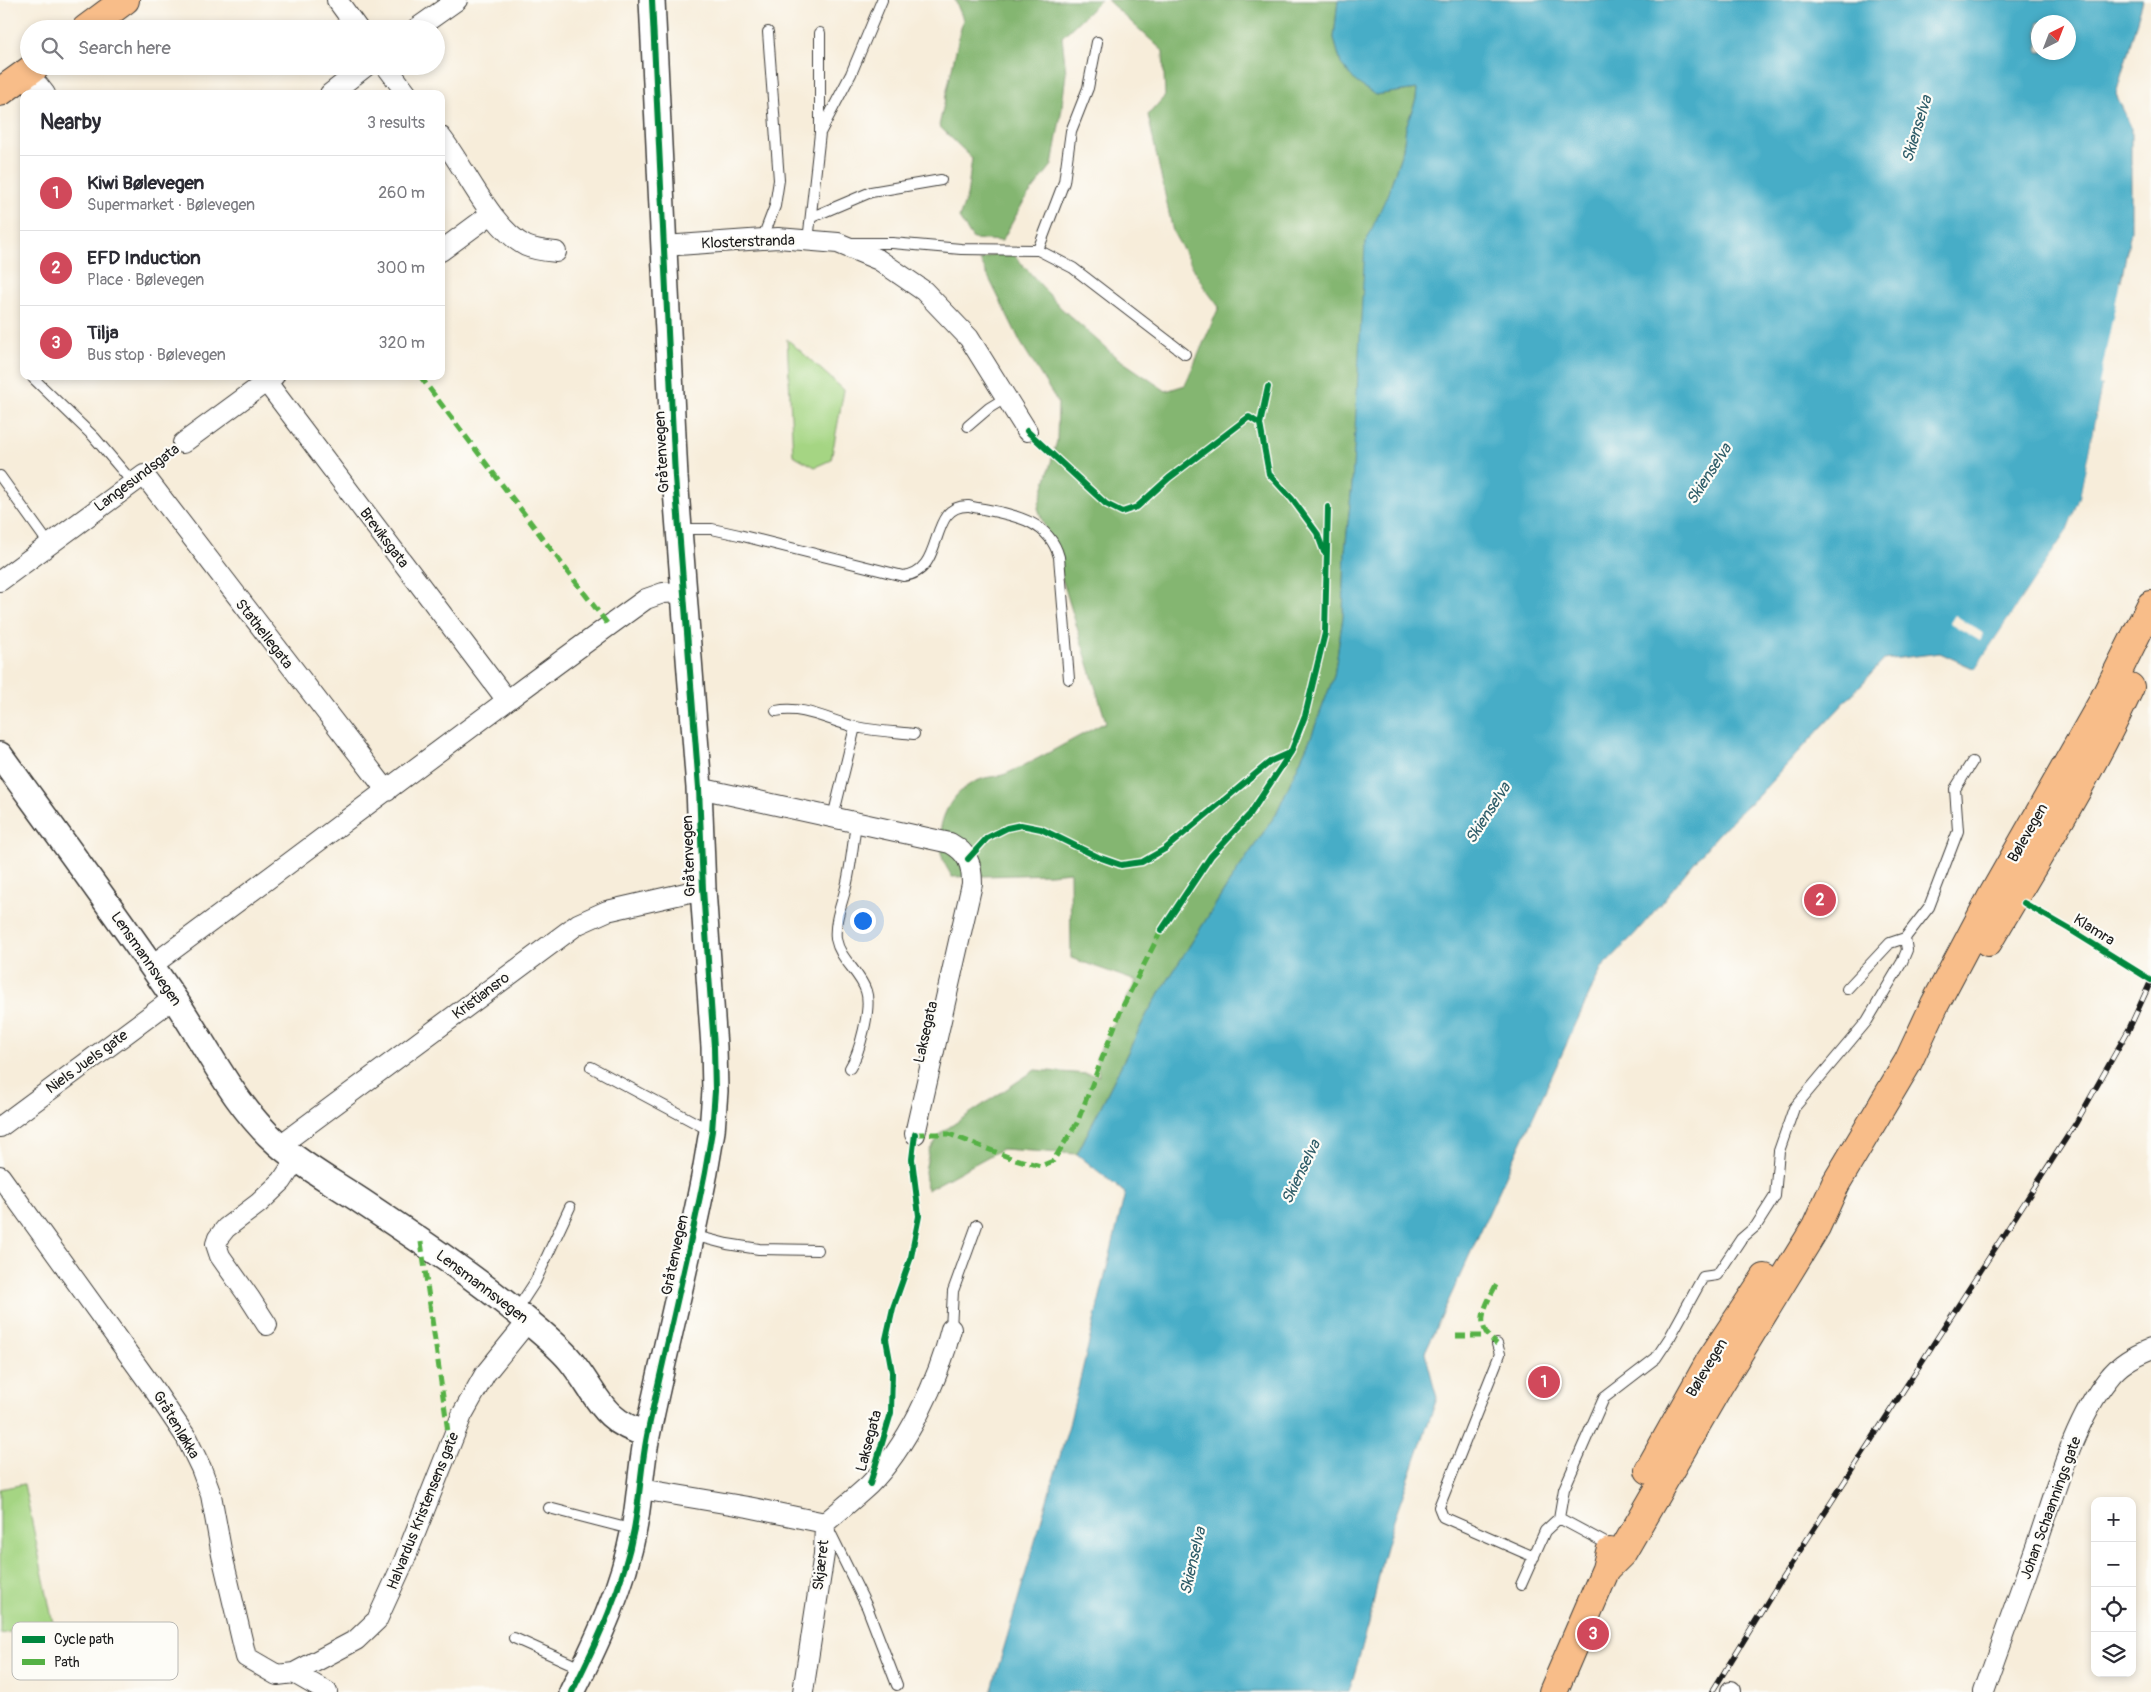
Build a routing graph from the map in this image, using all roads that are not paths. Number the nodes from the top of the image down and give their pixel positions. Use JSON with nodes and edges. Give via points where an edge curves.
{"nodes":[{"id":1,"x":125,"y":0,"type":"edge"},
{"id":2,"x":338,"y":0,"type":"edge"},
{"id":3,"x":457,"y":0,"type":"edge"},
{"id":4,"x":652,"y":0,"type":"edge"},
{"id":5,"x":882,"y":0,"type":"edge"},
{"id":6,"x":98,"y":20,"type":"edge"},
{"id":7,"x":352,"y":20,"type":"edge"},
{"id":8,"x":429,"y":20,"type":"edge"},
{"id":9,"x":768,"y":32,"type":"dead end"},
{"id":10,"x":820,"y":32,"type":"dead end"},
{"id":11,"x":1097,"y":42,"type":"dead end"},
{"id":12,"x":354,"y":75,"type":"edge"},
{"id":13,"x":393,"y":75,"type":"edge"},
{"id":14,"x":40,"y":82,"type":"edge"},
{"id":15,"x":335,"y":90,"type":"edge"},
{"id":16,"x":404,"y":90,"type":"edge"},
{"id":17,"x":0,"y":92,"type":"edge"},
{"id":18,"x":820,"y":133,"type":"junction"},
{"id":19,"x":445,"y":142,"type":"edge"},
{"id":20,"x":941,"y":180,"type":"dead end"},
{"id":21,"x":492,"y":214,"type":"junction"},
{"id":22,"x":812,"y":217,"type":"junction"},
{"id":23,"x":762,"y":240,"type":"junction"},
{"id":24,"x":808,"y":241,"type":"junction"},
{"id":25,"x":838,"y":243,"type":"junction"},
{"id":26,"x":664,"y":246,"type":"junction"},
{"id":27,"x":445,"y":249,"type":"edge"},
{"id":28,"x":1038,"y":250,"type":"junction"},
{"id":29,"x":556,"y":252,"type":"dead end"},
{"id":30,"x":1185,"y":354,"type":"dead end"},
{"id":31,"x":35,"y":380,"type":"edge"},
{"id":32,"x":265,"y":380,"type":"edge"},
{"id":33,"x":269,"y":380,"type":"edge"},
{"id":34,"x":1007,"y":398,"type":"junction"},
{"id":35,"x":968,"y":426,"type":"dead end"},
{"id":36,"x":1027,"y":431,"type":"dead end"},
{"id":37,"x":183,"y":443,"type":"dead end"},
{"id":38,"x":0,"y":476,"type":"edge"},
{"id":39,"x":138,"y":479,"type":"junction"},
{"id":40,"x":680,"y":529,"type":"junction"},
{"id":41,"x":49,"y":544,"type":"junction"},
{"id":42,"x":0,"y":581,"type":"edge"},
{"id":43,"x":683,"y":592,"type":"junction"},
{"id":44,"x":2151,"y":605,"type":"edge"},
{"id":45,"x":2151,"y":636,"type":"edge"},
{"id":46,"x":1070,"y":679,"type":"dead end"},
{"id":47,"x":506,"y":700,"type":"junction"},
{"id":48,"x":776,"y":711,"type":"dead end"},
{"id":49,"x":855,"y":727,"type":"junction"},
{"id":50,"x":914,"y":734,"type":"dead end"},
{"id":51,"x":0,"y":755,"type":"edge"},
{"id":52,"x":1972,"y":762,"type":"dead end"},
{"id":53,"x":699,"y":788,"type":"junction"},
{"id":54,"x":387,"y":791,"type":"junction"},
{"id":55,"x":833,"y":818,"type":"junction"},
{"id":56,"x":856,"y":823,"type":"junction"},
{"id":57,"x":703,"y":889,"type":"junction"},
{"id":58,"x":2012,"y":895,"type":"junction"},
{"id":59,"x":1905,"y":938,"type":"junction"},
{"id":60,"x":151,"y":966,"type":"junction"},
{"id":61,"x":1847,"y":989,"type":"dead end"},
{"id":62,"x":174,"y":998,"type":"junction"},
{"id":63,"x":591,"y":1067,"type":"dead end"},
{"id":64,"x":850,"y":1068,"type":"dead end"},
{"id":65,"x":0,"y":1126,"type":"edge"},
{"id":66,"x":712,"y":1131,"type":"junction"},
{"id":67,"x":915,"y":1134,"type":"dead end"},
{"id":68,"x":288,"y":1152,"type":"junction"},
{"id":69,"x":0,"y":1176,"type":"edge"},
{"id":70,"x":570,"y":1207,"type":"dead end"},
{"id":71,"x":978,"y":1225,"type":"dead end"},
{"id":72,"x":692,"y":1235,"type":"junction"},
{"id":73,"x":818,"y":1250,"type":"dead end"},
{"id":74,"x":522,"y":1316,"type":"junction"},
{"id":75,"x":267,"y":1325,"type":"dead end"},
{"id":76,"x":951,"y":1329,"type":"joint"},
{"id":77,"x":1497,"y":1344,"type":"dead end"},
{"id":78,"x":2151,"y":1349,"type":"edge"},
{"id":79,"x":647,"y":1434,"type":"junction"},
{"id":80,"x":641,"y":1489,"type":"junction"},
{"id":81,"x":549,"y":1508,"type":"dead end"},
{"id":82,"x":1558,"y":1518,"type":"junction"},
{"id":83,"x":825,"y":1523,"type":"junction"},
{"id":84,"x":634,"y":1530,"type":"junction"},
{"id":85,"x":1610,"y":1552,"type":"junction"},
{"id":86,"x":1534,"y":1557,"type":"junction"},
{"id":87,"x":1521,"y":1585,"type":"dead end"},
{"id":88,"x":514,"y":1638,"type":"dead end"},
{"id":89,"x":584,"y":1669,"type":"junction"},
{"id":90,"x":281,"y":1680,"type":"edge"},
{"id":91,"x":897,"y":1685,"type":"dead end"},
{"id":92,"x":327,"y":1692,"type":"edge"},
{"id":93,"x":572,"y":1692,"type":"edge"},
{"id":94,"x":803,"y":1692,"type":"edge"},
{"id":95,"x":1553,"y":1692,"type":"edge"},
{"id":96,"x":1984,"y":1692,"type":"edge"}],
"edges":[{"from":1,"to":6,"type":"main road"},
{"from":2,"to":7,"type":"street"},
{"from":3,"to":8,"type":"street"},
{"from":4,"to":26,"type":"street","name":"Gråtenvegen"},
{"from":5,"to":18,"type":"lane","via":[[851,74]]},
{"from":9,"to":23,"type":"lane","via":[[779,180],[775,206]]},
{"from":10,"to":18,"type":"lane"},
{"from":11,"to":28,"type":"lane","via":[[1088,88],[1071,131],[1064,182]]},
{"from":12,"to":15,"type":"street"},
{"from":13,"to":16,"type":"street"},
{"from":14,"to":17,"type":"main road"},
{"from":18,"to":22,"type":"lane"},
{"from":19,"to":21,"type":"street"},
{"from":20,"to":22,"type":"lane","via":[[871,192]]},
{"from":21,"to":27,"type":"street"},
{"from":21,"to":29,"type":"street","via":[[526,246]]},
{"from":22,"to":24,"type":"lane"},
{"from":23,"to":24,"type":"street","name":"Klosterstranda"},
{"from":23,"to":26,"type":"street","name":"Klosterstranda"},
{"from":24,"to":25,"type":"street","name":"Klosterstranda"},
{"from":25,"to":28,"type":"lane"},
{"from":25,"to":34,"type":"street","name":"Klosterstranda","via":[[879,260],[924,291],[969,338]]},
{"from":26,"to":40,"type":"street","name":"Gråtenvegen"},
{"from":28,"to":30,"type":"lane","via":[[1073,268]]},
{"from":31,"to":39,"type":"lane"},
{"from":32,"to":37,"type":"street","name":"Langesundsgata"},
{"from":33,"to":47,"type":"street","name":"Breviksgata"},
{"from":34,"to":35,"type":"lane"},
{"from":34,"to":36,"type":"street","name":"Klosterstranda"},
{"from":38,"to":41,"type":"lane"},
{"from":39,"to":41,"type":"street","name":"Langesundsgata"},
{"from":39,"to":54,"type":"street","name":"Stathellegata"},
{"from":40,"to":43,"type":"street","name":"Gråtenvegen"},
{"from":40,"to":46,"type":"lane","via":[[704,528],[739,534],[903,576],[917,571],[929,558],[944,518],[951,511],[969,506],[1031,521],[1054,542],[1059,557]]},
{"from":41,"to":42,"type":"street","name":"Langesundsgata"},
{"from":43,"to":47,"type":"street","via":[[664,593],[646,599]]},
{"from":43,"to":53,"type":"street","name":"Gråtenvegen"},
{"from":44,"to":58,"type":"main road","name":"Bølevegen"},
{"from":45,"to":58,"type":"main road","name":"Bølevegen","via":[[2098,753]]},
{"from":47,"to":54,"type":"street"},
{"from":48,"to":49,"type":"lane","via":[[788,708],[818,714]]},
{"from":49,"to":50,"type":"lane"},
{"from":49,"to":55,"type":"lane"},
{"from":51,"to":60,"type":"street","name":"Lensmannsvegen"},
{"from":52,"to":59,"type":"lane","via":[[1955,789],[1958,831],[1930,907]]},
{"from":53,"to":55,"type":"street","name":"Laksegata"},
{"from":53,"to":57,"type":"street","name":"Gråtenvegen"},
{"from":54,"to":60,"type":"street"},
{"from":55,"to":56,"type":"street","name":"Laksegata"},
{"from":56,"to":64,"type":"lane","via":[[846,886],[836,921],[836,939],[844,958],[867,992],[868,1007]]},
{"from":56,"to":67,"type":"street","name":"Laksegata","via":[[950,843],[968,859],[972,871],[972,884]]},
{"from":57,"to":66,"type":"street","name":"Gråtenvegen","via":[[714,1047]]},
{"from":57,"to":68,"type":"street","name":"Kristiansro","via":[[607,911],[578,924]]},
{"from":58,"to":85,"type":"main road","name":"Bølevegen","via":[[1946,1011],[1908,1062],[1836,1183],[1819,1222],[1723,1380]]},
{"from":59,"to":61,"type":"lane","via":[[1890,943]]},
{"from":59,"to":82,"type":"lane","via":[[1907,950],[1902,962],[1867,1022],[1794,1108],[1779,1150],[1775,1196],[1766,1212],[1750,1234],[1741,1239],[1717,1275],[1703,1277],[1656,1358],[1604,1398],[1564,1489]]},
{"from":60,"to":62,"type":"street","name":"Lensmannsvegen"},
{"from":62,"to":65,"type":"street","name":"Niels Juels gate"},
{"from":62,"to":68,"type":"street","name":"Lensmannsvegen","via":[[256,1123]]},
{"from":63,"to":66,"type":"lane"},
{"from":66,"to":72,"type":"street","name":"Gråtenvegen"},
{"from":68,"to":74,"type":"street","name":"Lensmannsvegen","via":[[421,1242]]},
{"from":68,"to":75,"type":"street","via":[[282,1181],[226,1228],[216,1244],[220,1256]]},
{"from":69,"to":90,"type":"street","name":"Gråtenløkka","via":[[186,1437],[211,1495],[246,1657]]},
{"from":70,"to":74,"type":"lane"},
{"from":71,"to":76,"type":"lane","via":[[953,1291]]},
{"from":72,"to":73,"type":"lane","via":[[759,1248]]},
{"from":72,"to":79,"type":"street","name":"Gråtenvegen"},
{"from":74,"to":79,"type":"street","name":"Lensmannsvegen","via":[[570,1360],[599,1404],[613,1418],[632,1430]]},
{"from":74,"to":90,"type":"street","name":"Halvardus Kristensens gate","via":[[462,1415],[408,1552],[377,1620],[356,1640]]},
{"from":76,"to":83,"type":"street","name":"Skjæret","via":[[944,1356],[919,1412],[899,1446],[870,1484]]},
{"from":77,"to":86,"type":"lane","via":[[1500,1354],[1439,1507],[1443,1517]]},
{"from":78,"to":96,"type":"street","name":"Johan Schaannings gate","via":[[2119,1366],[2097,1394],[2086,1415],[2062,1468]]},
{"from":79,"to":80,"type":"street","name":"Gråtenvegen"},
{"from":80,"to":83,"type":"street"},
{"from":80,"to":84,"type":"street","name":"Gråtenvegen"},
{"from":81,"to":84,"type":"lane"},
{"from":82,"to":85,"type":"lane"},
{"from":82,"to":86,"type":"lane","via":[[1545,1531]]},
{"from":83,"to":91,"type":"lane","via":[[867,1607]]},
{"from":83,"to":94,"type":"street","name":"Skjæret","via":[[824,1554]]},
{"from":84,"to":89,"type":"street","name":"Gråtenvegen","via":[[620,1583]]},
{"from":85,"to":95,"type":"main road","name":"Bølevegen"},
{"from":86,"to":87,"type":"lane"},
{"from":88,"to":89,"type":"lane"},
{"from":89,"to":93,"type":"street","name":"Gråtenvegen"},
{"from":90,"to":92,"type":"street","name":"Gråtenløkka"}]}
